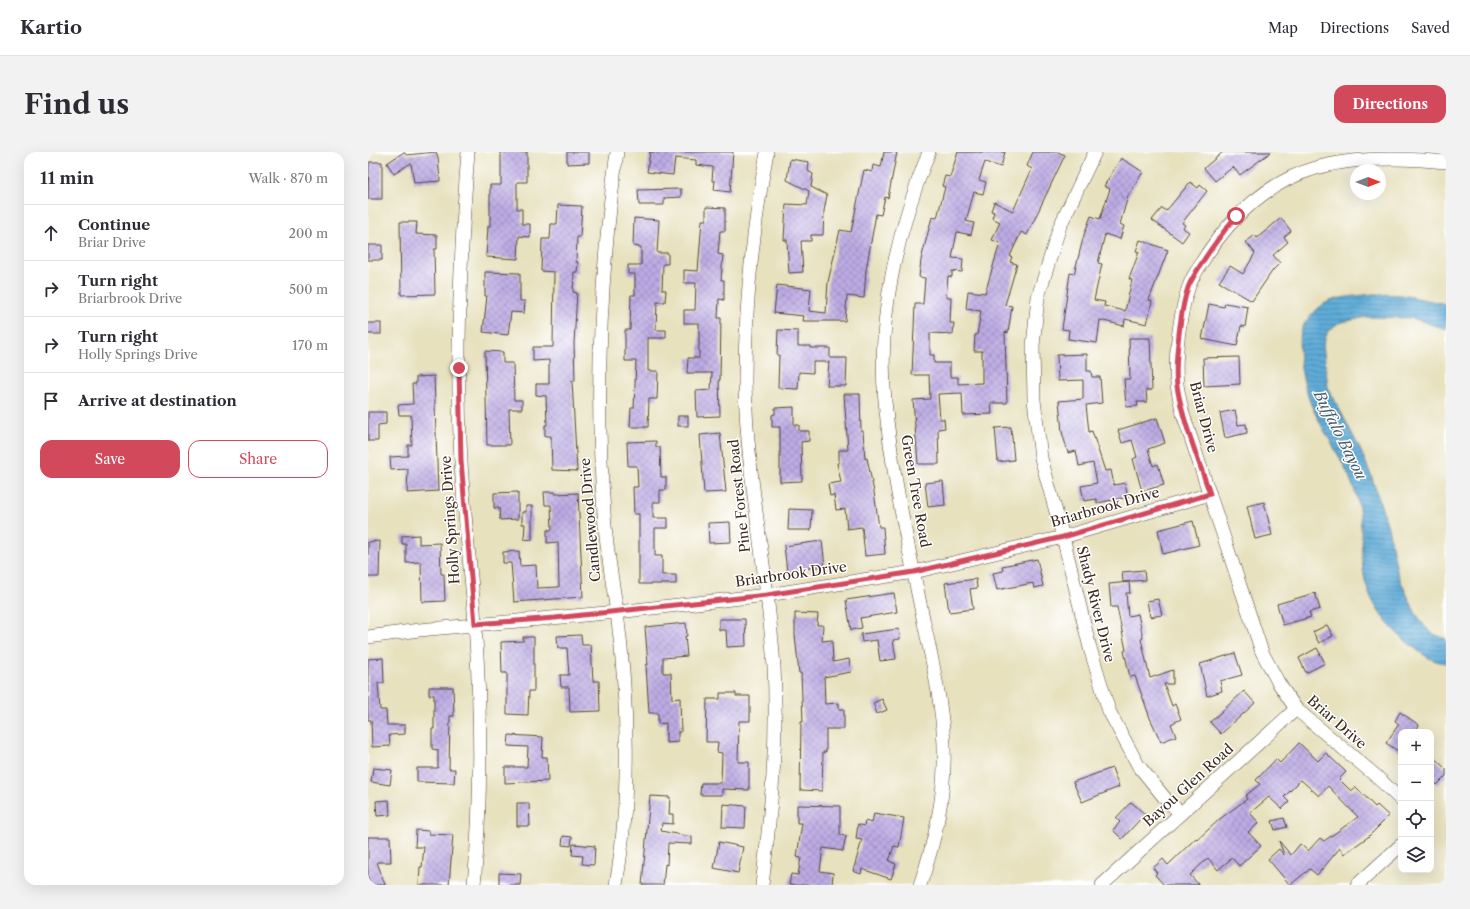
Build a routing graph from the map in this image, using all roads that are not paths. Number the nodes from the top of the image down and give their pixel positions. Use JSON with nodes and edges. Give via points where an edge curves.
{"nodes":[{"id":1,"x":468,"y":152,"type":"edge"},
{"id":2,"x":617,"y":152,"type":"edge"},
{"id":3,"x":767,"y":152,"type":"edge"},
{"id":4,"x":929,"y":152,"type":"edge"},
{"id":5,"x":1096,"y":152,"type":"edge"},
{"id":6,"x":1446,"y":162,"type":"edge"},
{"id":7,"x":1210,"y":494,"type":"junction"},
{"id":8,"x":1063,"y":537,"type":"junction"},
{"id":9,"x":914,"y":572,"type":"junction"},
{"id":10,"x":767,"y":595,"type":"junction"},
{"id":11,"x":616,"y":612,"type":"junction"},
{"id":12,"x":475,"y":624,"type":"junction"},
{"id":13,"x":368,"y":637,"type":"edge"},
{"id":14,"x":1296,"y":709,"type":"junction"},
{"id":15,"x":1398,"y":797,"type":"edge"},
{"id":16,"x":1181,"y":812,"type":"junction"},
{"id":17,"x":1398,"y":848,"type":"edge"},
{"id":18,"x":474,"y":885,"type":"edge"},
{"id":19,"x":616,"y":885,"type":"edge"},
{"id":20,"x":762,"y":885,"type":"edge"},
{"id":21,"x":920,"y":885,"type":"edge"},
{"id":22,"x":1102,"y":885,"type":"edge"},
{"id":23,"x":1357,"y":885,"type":"edge"}],
"edges":[{"from":1,"to":12,"type":"street","name":"Holly Springs Drive","via":[[459,368],[461,461]]},
{"from":2,"to":11,"type":"street","name":"Candlewood Drive","via":[[602,285],[598,374],[604,514]]},
{"from":3,"to":10,"type":"street","name":"Pine Forest Road","via":[[750,271],[745,381],[754,500]]},
{"from":4,"to":9,"type":"street","name":"Green Tree Road","via":[[902,232],[889,293],[884,349],[885,399],[892,462]]},
{"from":5,"to":8,"type":"street","name":"Shady River Drive","via":[[1060,226],[1038,298],[1034,346],[1034,400],[1041,458]]},
{"from":6,"to":7,"type":"street","name":"Briar Drive","via":[[1364,161],[1316,168],[1281,182],[1259,197],[1236,216],[1217,240],[1189,285],[1177,346],[1177,384],[1183,414]]},
{"from":7,"to":8,"type":"street","name":"Briarbrook Drive"},
{"from":7,"to":14,"type":"street","name":"Briar Drive","via":[[1262,652]]},
{"from":8,"to":9,"type":"street","name":"Briarbrook Drive"},
{"from":8,"to":16,"type":"street","name":"Shady River Drive","via":[[1090,648],[1109,711],[1138,765],[1168,802]]},
{"from":9,"to":10,"type":"street","name":"Briarbrook Drive"},
{"from":9,"to":21,"type":"street","name":"Green Tree Road","via":[[935,675],[943,731],[943,781],[936,828]]},
{"from":10,"to":11,"type":"street","name":"Briarbrook Drive"},
{"from":10,"to":20,"type":"street","name":"Pine Forest Road","via":[[774,667],[775,724],[772,804]]},
{"from":11,"to":12,"type":"street","name":"Briarbrook Drive"},
{"from":11,"to":19,"type":"street","name":"Candlewood Drive","via":[[626,749],[624,804]]},
{"from":12,"to":13,"type":"street","name":"Briarbrook Drive"},
{"from":12,"to":18,"type":"street","name":"Holly Springs Drive","via":[[479,834]]},
{"from":14,"to":15,"type":"street","name":"Briar Drive"},
{"from":14,"to":16,"type":"street","name":"Bayou Glen Road"},
{"from":16,"to":22,"type":"street","name":"Bayou Glen Road"},
{"from":17,"to":23,"type":"street"}]}
